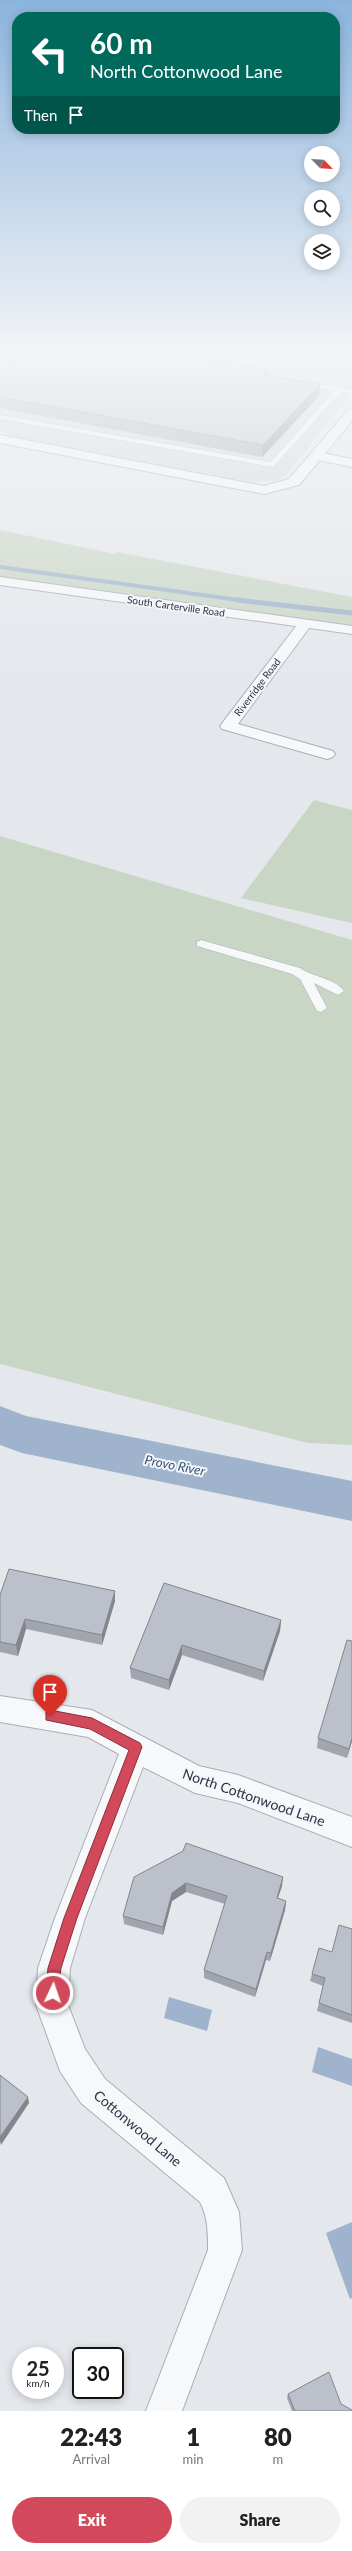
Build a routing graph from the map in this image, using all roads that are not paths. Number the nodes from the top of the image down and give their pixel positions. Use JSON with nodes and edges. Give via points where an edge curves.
{"nodes":[{"id":1,"x":155,"y":470,"type":"edge"},
{"id":2,"x":305,"y":470,"type":"edge"},
{"id":3,"x":0,"y":581,"type":"edge"},
{"id":4,"x":305,"y":624,"type":"junction"},
{"id":5,"x":352,"y":630,"type":"edge"},
{"id":6,"x":326,"y":754,"type":"dead end"},
{"id":7,"x":201,"y":944,"type":"dead end"},
{"id":8,"x":305,"y":977,"type":"junction"},
{"id":9,"x":338,"y":991,"type":"dead end"},
{"id":10,"x":321,"y":1008,"type":"dead end"},
{"id":11,"x":0,"y":1709,"type":"edge"},
{"id":12,"x":136,"y":1747,"type":"junction"},
{"id":13,"x":352,"y":1832,"type":"edge"},
{"id":14,"x":164,"y":2411,"type":"edge"}],
"edges":[{"from":1,"to":2,"type":"street","via":[[259,490],[284,488],[294,482]]},
{"from":3,"to":4,"type":"street","name":"South Carterville Road"},
{"from":4,"to":5,"type":"street","name":"South Carterville Road"},
{"from":4,"to":6,"type":"street","name":"Riverridge Road","via":[[228,726]]},
{"from":7,"to":8,"type":"lane","via":[[296,971]]},
{"from":8,"to":9,"type":"lane"},
{"from":8,"to":10,"type":"lane"},
{"from":11,"to":12,"type":"street","name":"North Cottonwood Lane","via":[[92,1724]]},
{"from":12,"to":13,"type":"street","name":"North Cottonwood Lane","via":[[195,1778],[238,1790]]},
{"from":12,"to":14,"type":"street","name":"Cottonwood Lane","via":[[54,1968],[52,2005],[72,2059],[93,2091],[212,2190],[222,2207],[226,2228],[225,2250]]}]}
